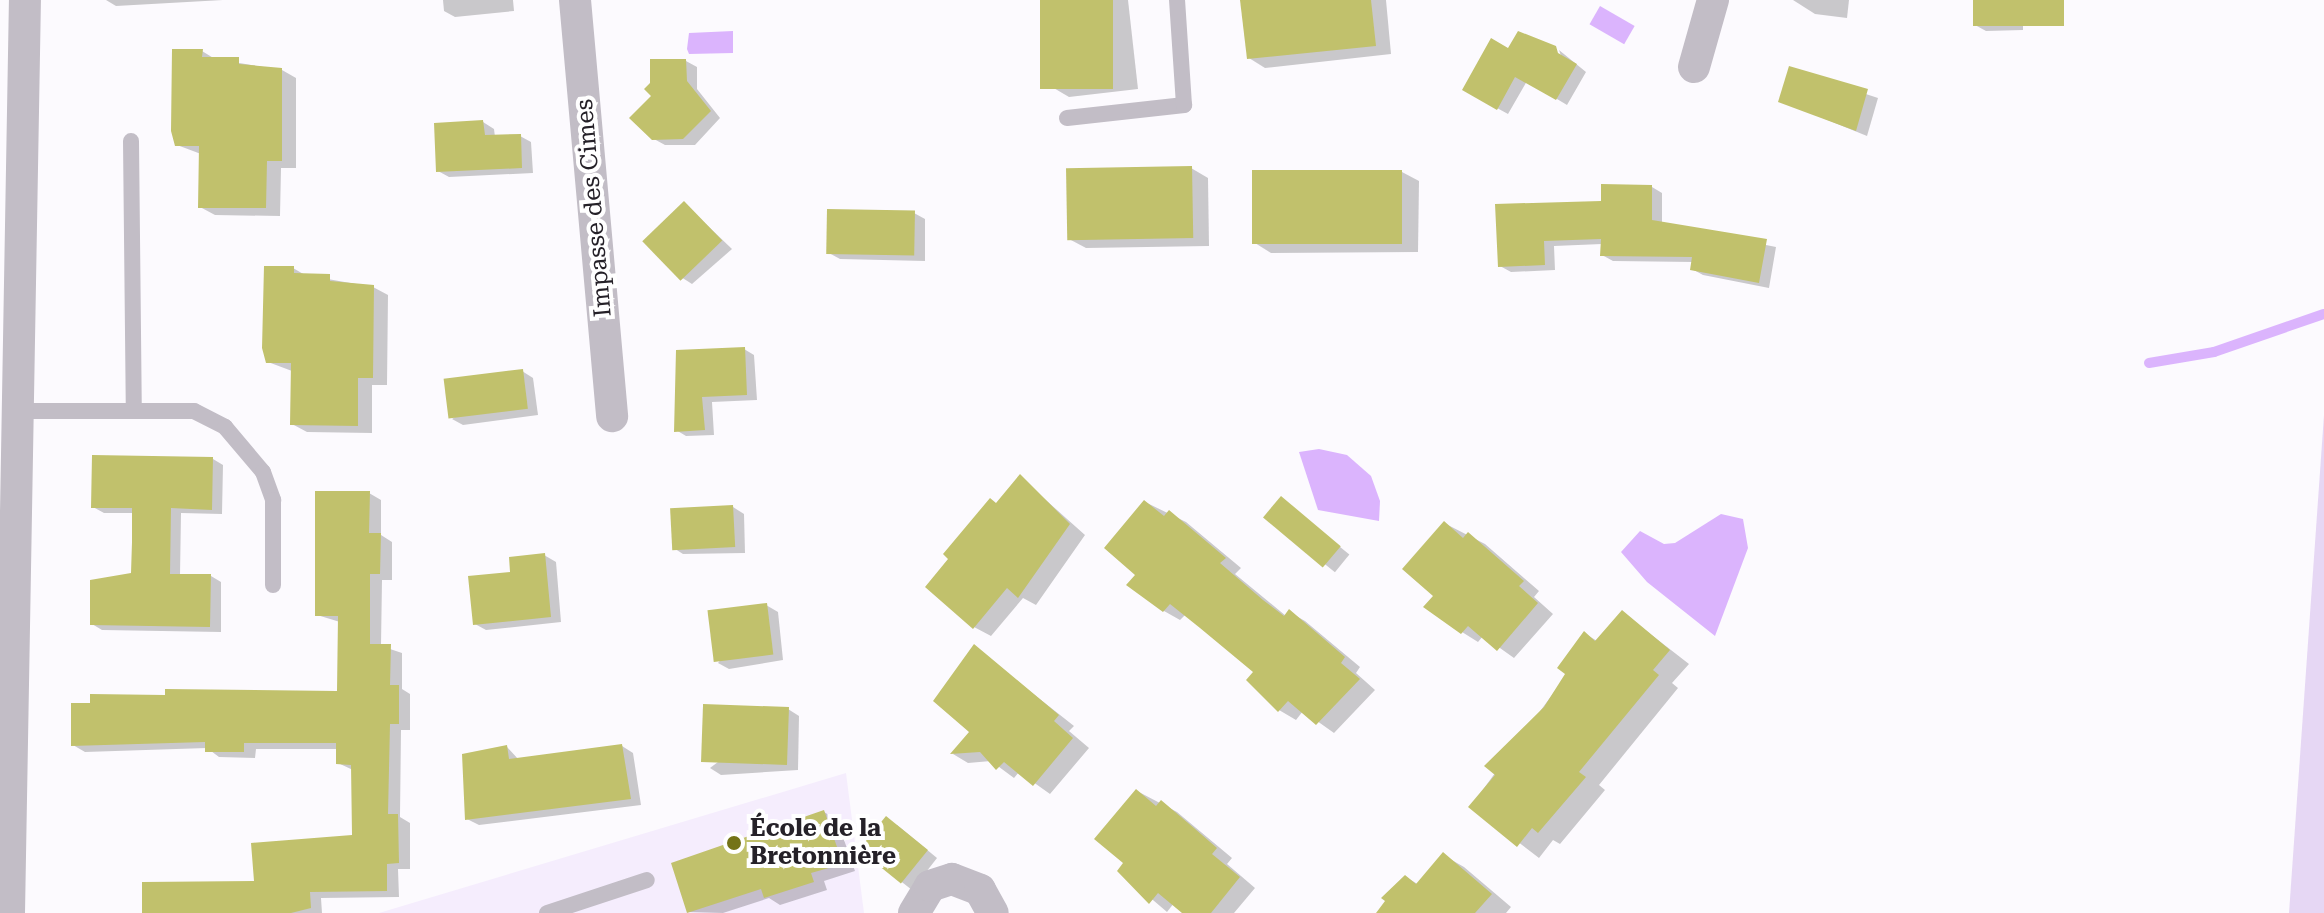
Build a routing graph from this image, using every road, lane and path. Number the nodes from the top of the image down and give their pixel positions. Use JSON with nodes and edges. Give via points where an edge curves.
{"nodes":[{"id":1,"x":25,"y":0,"type":"edge"},
{"id":2,"x":575,"y":0,"type":"edge"},
{"id":3,"x":1177,"y":0,"type":"edge"},
{"id":4,"x":1713,"y":0,"type":"edge"},
{"id":5,"x":1694,"y":67,"type":"dead end"},
{"id":6,"x":1067,"y":118,"type":"dead end"},
{"id":7,"x":131,"y":141,"type":"dead end"},
{"id":8,"x":134,"y":407,"type":"junction"},
{"id":9,"x":19,"y":411,"type":"junction"},
{"id":10,"x":612,"y":416,"type":"dead end"},
{"id":11,"x":273,"y":585,"type":"dead end"},
{"id":12,"x":647,"y":880,"type":"dead end"},
{"id":13,"x":9,"y":913,"type":"edge"},
{"id":14,"x":547,"y":913,"type":"edge"},
{"id":15,"x":914,"y":913,"type":"edge"},
{"id":16,"x":993,"y":913,"type":"edge"}],
"edges":[{"from":1,"to":9,"type":"street"},
{"from":2,"to":10,"type":"street","name":"Impasse des Cimes"},
{"from":3,"to":6,"type":"lane","via":[[1184,105]]},
{"from":4,"to":5,"type":"street"},
{"from":7,"to":8,"type":"lane"},
{"from":8,"to":9,"type":"lane"},
{"from":8,"to":11,"type":"lane","via":[[194,411],[225,427],[263,472],[273,500]]},
{"from":9,"to":13,"type":"street"},
{"from":12,"to":14,"type":"lane"},
{"from":15,"to":16,"type":"street","via":[[930,886],[952,879],[980,890]]}]}
